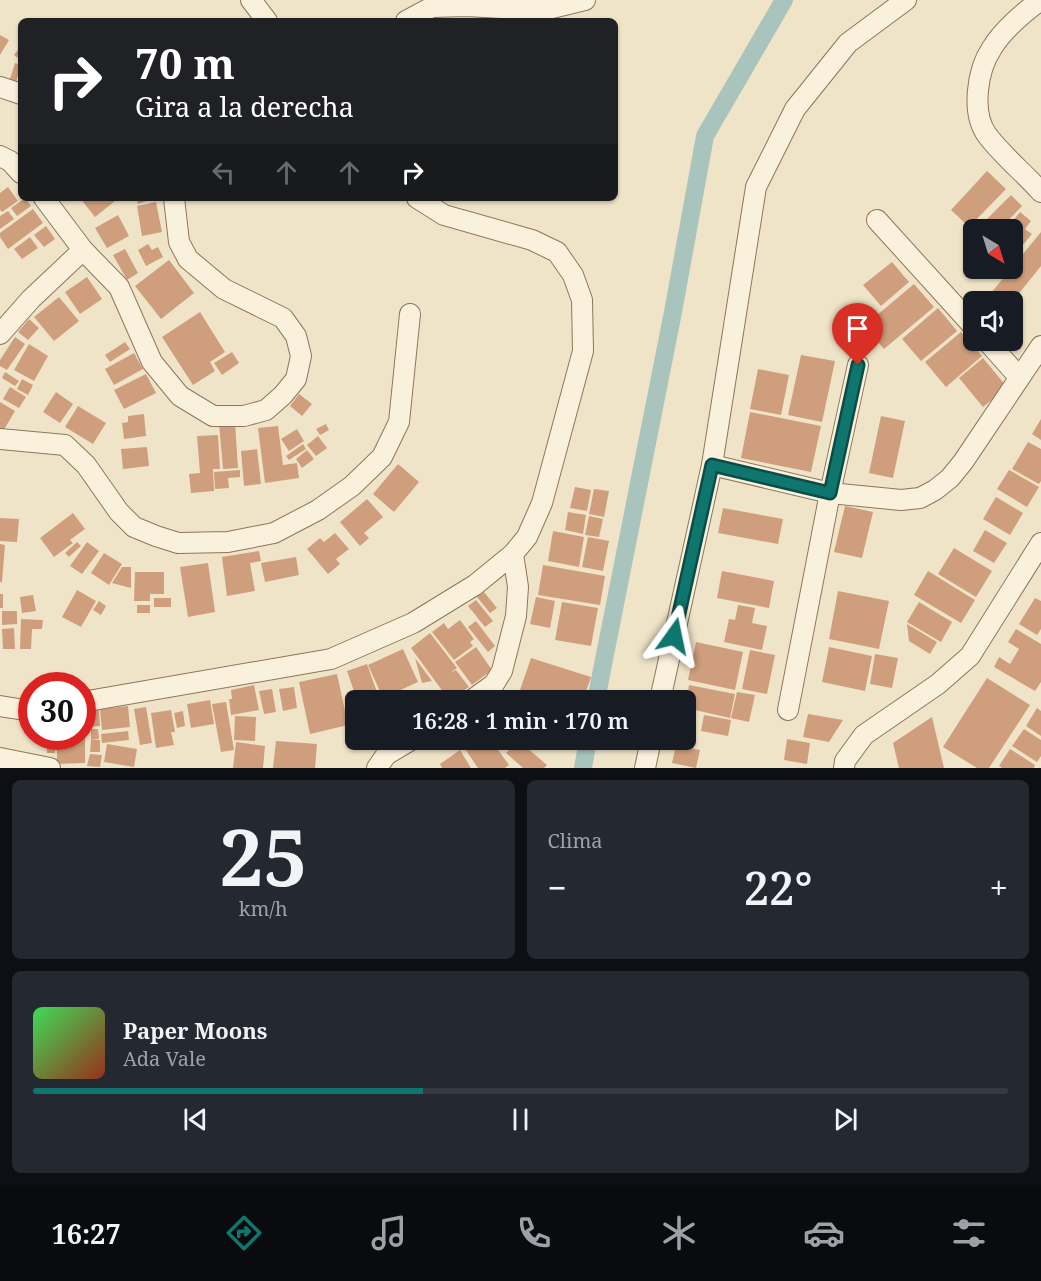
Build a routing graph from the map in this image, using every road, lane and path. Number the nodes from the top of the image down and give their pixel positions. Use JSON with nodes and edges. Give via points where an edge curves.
{"nodes":[{"id":1,"x":251,"y":0,"type":"edge"},
{"id":2,"x":585,"y":0,"type":"edge"},
{"id":3,"x":906,"y":0,"type":"edge"},
{"id":4,"x":1041,"y":0,"type":"edge"},
{"id":5,"x":265,"y":18,"type":"edge"},
{"id":6,"x":412,"y":18,"type":"edge"},
{"id":7,"x":0,"y":87,"type":"edge"},
{"id":8,"x":18,"y":93,"type":"edge"},
{"id":9,"x":0,"y":156,"type":"edge"},
{"id":10,"x":18,"y":170,"type":"edge"},
{"id":11,"x":1041,"y":192,"type":"edge"},
{"id":12,"x":46,"y":201,"type":"edge"},
{"id":13,"x":174,"y":201,"type":"edge"},
{"id":14,"x":422,"y":201,"type":"edge"},
{"id":15,"x":877,"y":220,"type":"dead end"},
{"id":16,"x":83,"y":250,"type":"junction"},
{"id":17,"x":410,"y":314,"type":"dead end"},
{"id":18,"x":963,"y":315,"type":"edge"},
{"id":19,"x":0,"y":334,"type":"edge"},
{"id":20,"x":1041,"y":346,"type":"edge"},
{"id":21,"x":996,"y":351,"type":"edge"},
{"id":22,"x":858,"y":365,"type":"dead end"},
{"id":23,"x":1020,"y":377,"type":"junction"},
{"id":24,"x":0,"y":439,"type":"edge"},
{"id":25,"x":712,"y":465,"type":"junction"},
{"id":26,"x":830,"y":493,"type":"junction"},
{"id":27,"x":1041,"y":543,"type":"edge"},
{"id":28,"x":513,"y":554,"type":"junction"},
{"id":29,"x":486,"y":690,"type":"edge"},
{"id":30,"x":662,"y":690,"type":"edge"},
{"id":31,"x":96,"y":700,"type":"edge"},
{"id":32,"x":0,"y":706,"type":"edge"},
{"id":33,"x":18,"y":708,"type":"edge"},
{"id":34,"x":788,"y":710,"type":"dead end"},
{"id":35,"x":394,"y":750,"type":"edge"},
{"id":36,"x":649,"y":750,"type":"edge"},
{"id":37,"x":0,"y":758,"type":"edge"},
{"id":38,"x":50,"y":768,"type":"edge"},
{"id":39,"x":377,"y":768,"type":"edge"},
{"id":40,"x":645,"y":768,"type":"edge"},
{"id":41,"x":844,"y":768,"type":"edge"}],
"edges":[{"from":1,"to":5,"type":"street"},
{"from":2,"to":6,"type":"street","via":[[552,8],[432,8]]},
{"from":3,"to":25,"type":"street","via":[[848,44],[795,109],[756,187]]},
{"from":4,"to":11,"type":"street","via":[[991,48],[979,79],[977,110],[986,134]]},
{"from":7,"to":8,"type":"street"},
{"from":9,"to":10,"type":"street"},
{"from":12,"to":16,"type":"street"},
{"from":13,"to":16,"type":"street","via":[[179,242],[188,259],[224,289],[284,318],[296,336],[301,356],[296,379],[266,410],[244,416],[213,416],[180,396],[152,362],[119,287]]},
{"from":14,"to":28,"type":"street","via":[[444,215],[532,240],[557,252],[573,275],[582,300],[583,351],[542,503],[527,537]]},
{"from":15,"to":18,"type":"street"},
{"from":16,"to":19,"type":"street"},
{"from":17,"to":24,"type":"street","via":[[399,422],[382,457],[352,486],[318,510],[274,533],[228,542],[178,543],[156,536],[134,527],[119,512],[86,465],[65,445]]},
{"from":20,"to":23,"type":"street"},
{"from":21,"to":23,"type":"street"},
{"from":22,"to":26,"type":"street"},
{"from":23,"to":26,"type":"street","via":[[963,462],[935,490],[901,501]]},
{"from":25,"to":26,"type":"street"},
{"from":25,"to":30,"type":"street"},
{"from":26,"to":34,"type":"street"},
{"from":27,"to":41,"type":"street","via":[[970,656],[938,684],[864,735]]},
{"from":28,"to":29,"type":"street","via":[[518,587],[516,616],[502,671]]},
{"from":28,"to":31,"type":"street","via":[[476,585],[413,623],[331,660]]},
{"from":32,"to":33,"type":"street"},
{"from":35,"to":39,"type":"street"},
{"from":36,"to":40,"type":"street"},
{"from":37,"to":38,"type":"street"}]}
